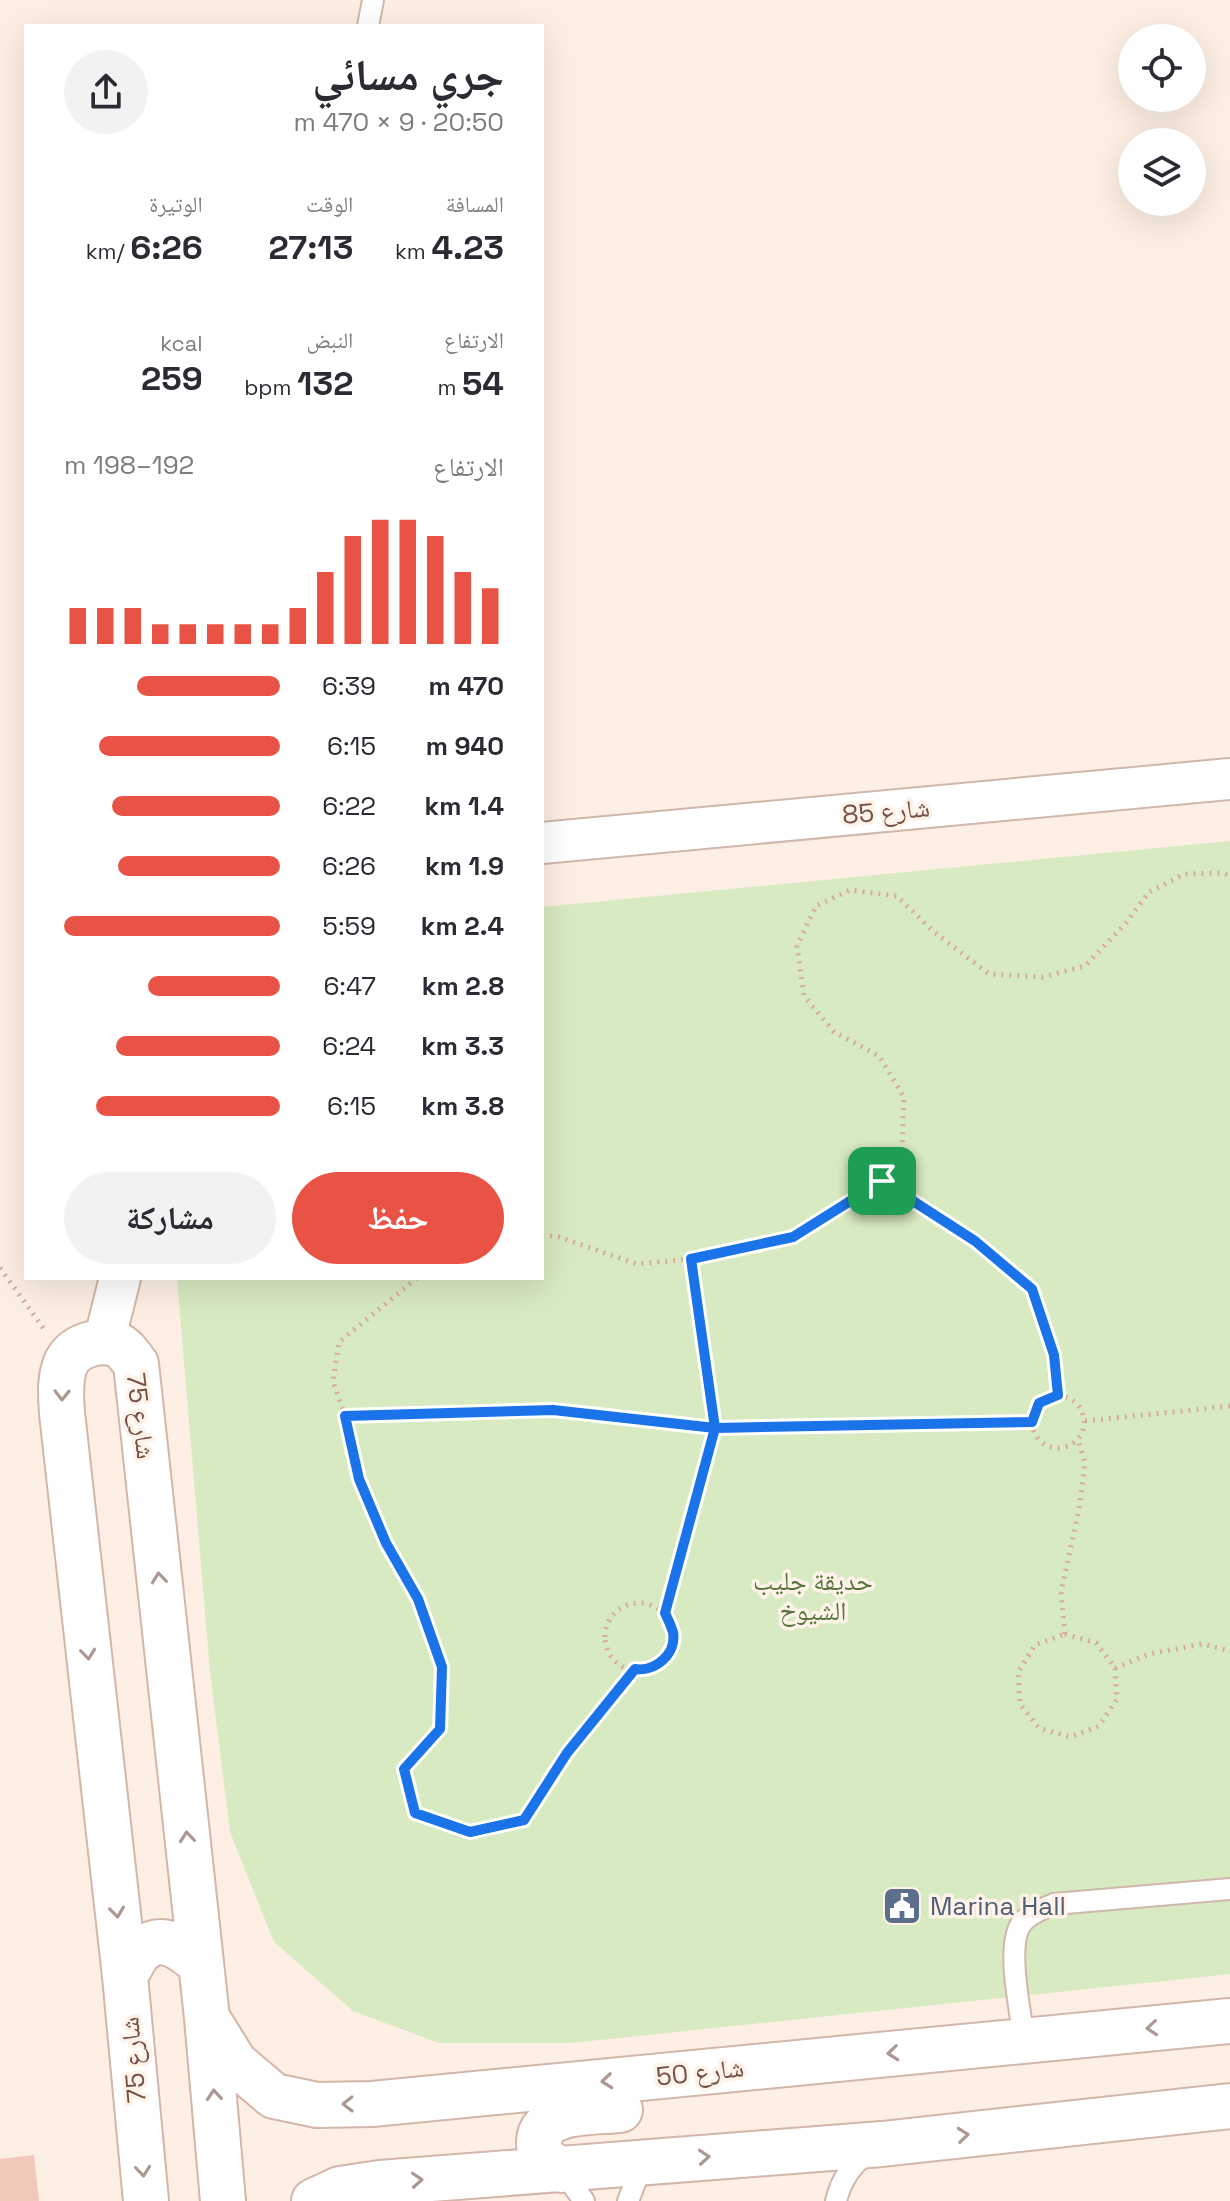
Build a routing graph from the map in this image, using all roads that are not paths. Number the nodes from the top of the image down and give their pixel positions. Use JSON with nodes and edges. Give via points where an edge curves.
{"nodes":[{"id":1,"x":373,"y":0,"type":"edge"},
{"id":2,"x":368,"y":24,"type":"edge"},
{"id":3,"x":1230,"y":779,"type":"edge"},
{"id":4,"x":544,"y":843,"type":"edge"},
{"id":5,"x":119,"y":1280,"type":"edge"},
{"id":6,"x":85,"y":1352,"type":"junction"},
{"id":7,"x":1230,"y":1889,"type":"edge"},
{"id":8,"x":201,"y":1964,"type":"junction"},
{"id":9,"x":125,"y":1976,"type":"junction"},
{"id":10,"x":207,"y":2018,"type":"junction"},
{"id":11,"x":1230,"y":2021,"type":"edge"},
{"id":12,"x":1024,"y":2040,"type":"junction"},
{"id":13,"x":803,"y":2062,"type":"junction"},
{"id":14,"x":1230,"y":2106,"type":"edge"},
{"id":15,"x":882,"y":2144,"type":"junction"},
{"id":16,"x":636,"y":2182,"type":"edge"},
{"id":17,"x":573,"y":2186,"type":"edge"},
{"id":18,"x":146,"y":2201,"type":"edge"},
{"id":19,"x":223,"y":2201,"type":"edge"},
{"id":20,"x":314,"y":2201,"type":"edge"},
{"id":21,"x":836,"y":2201,"type":"edge"}],
"edges":[{"from":1,"to":2,"type":"lane"},
{"from":3,"to":4,"type":"street","name":"شارع 85"},
{"from":5,"to":6,"type":"street"},
{"from":8,"to":6,"type":"street","name":"شارع 75","one_way":true,"via":[[136,1364],[121,1346]]},
{"from":6,"to":9,"type":"street","name":"شارع 75","one_way":true,"via":[[61,1388],[62,1413]]},
{"from":7,"to":12,"type":"lane","via":[[1054,1904],[1029,1915],[1019,1925],[1014,1950]]},
{"from":8,"to":9,"type":"street","via":[[179,1945],[162,1942],[143,1948]]},
{"from":8,"to":10,"type":"street","name":"شارع 75"},
{"from":9,"to":18,"type":"street","name":"شارع 75","one_way":true},
{"from":13,"to":10,"type":"street","name":"شارع 50","one_way":true,"via":[[317,2105],[274,2096],[235,2063]]},
{"from":19,"to":10,"type":"street","name":"شارع 75","one_way":true},
{"from":11,"to":12,"type":"street","name":"شارع 50","one_way":true},
{"from":12,"to":13,"type":"street","name":"شارع 50","one_way":true},
{"from":13,"to":17,"type":"street","via":[[750,2095],[550,2120],[542,2130],[541,2155]]},
{"from":15,"to":14,"type":"street","one_way":true},
{"from":16,"to":15,"type":"street","one_way":true},
{"from":15,"to":21,"type":"lane","via":[[852,2166]]},
{"from":16,"to":17,"type":"street"},
{"from":20,"to":17,"type":"street","one_way":true,"via":[[340,2189],[380,2183]]}]}
